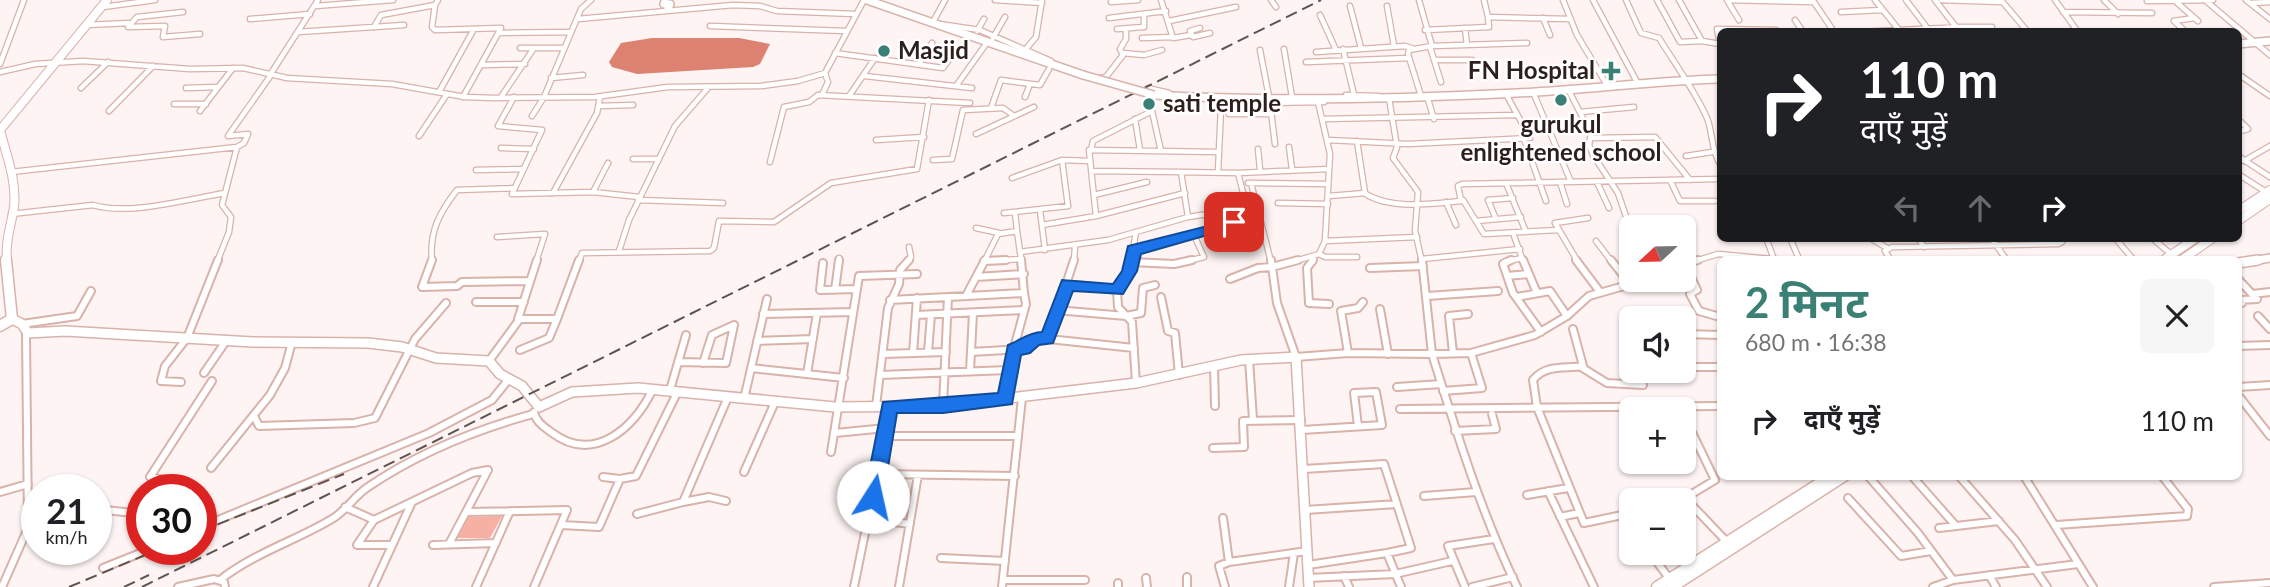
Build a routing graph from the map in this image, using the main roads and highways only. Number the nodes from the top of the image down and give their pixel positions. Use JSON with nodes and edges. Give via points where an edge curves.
{"nodes":[{"id":1,"x":104,"y":4,"type":"edge"},
{"id":2,"x":1,"y":125,"type":"edge"},
{"id":3,"x":2269,"y":194,"type":"edge"},
{"id":4,"x":2242,"y":209,"type":"edge"},
{"id":5,"x":2242,"y":218,"type":"edge"},
{"id":6,"x":2188,"y":242,"type":"edge"},
{"id":7,"x":2207,"y":242,"type":"edge"},
{"id":8,"x":2170,"y":256,"type":"edge"},
{"id":9,"x":2188,"y":256,"type":"edge"},
{"id":10,"x":3,"y":258,"type":"edge"},
{"id":11,"x":5,"y":278,"type":"edge"},
{"id":12,"x":0,"y":326,"type":"edge"},
{"id":13,"x":1826,"y":480,"type":"edge"},
{"id":14,"x":1838,"y":480,"type":"edge"},
{"id":15,"x":1671,"y":583,"type":"edge"},
{"id":16,"x":1657,"y":587,"type":"edge"}],
"edges":[{"from":1,"to":2,"type":"main road"},
{"from":2,"to":10,"type":"main road","via":[[1,141],[15,184]]},
{"from":3,"to":4,"type":"main road"},
{"from":3,"to":5,"type":"main road"},
{"from":6,"to":8,"type":"main road"},
{"from":7,"to":9,"type":"main road"},
{"from":10,"to":11,"type":"main road"},
{"from":11,"to":12,"type":"main road","via":[[12,320]]},
{"from":13,"to":15,"type":"main road"},
{"from":14,"to":15,"type":"main road"},
{"from":15,"to":16,"type":"main road"}]}
